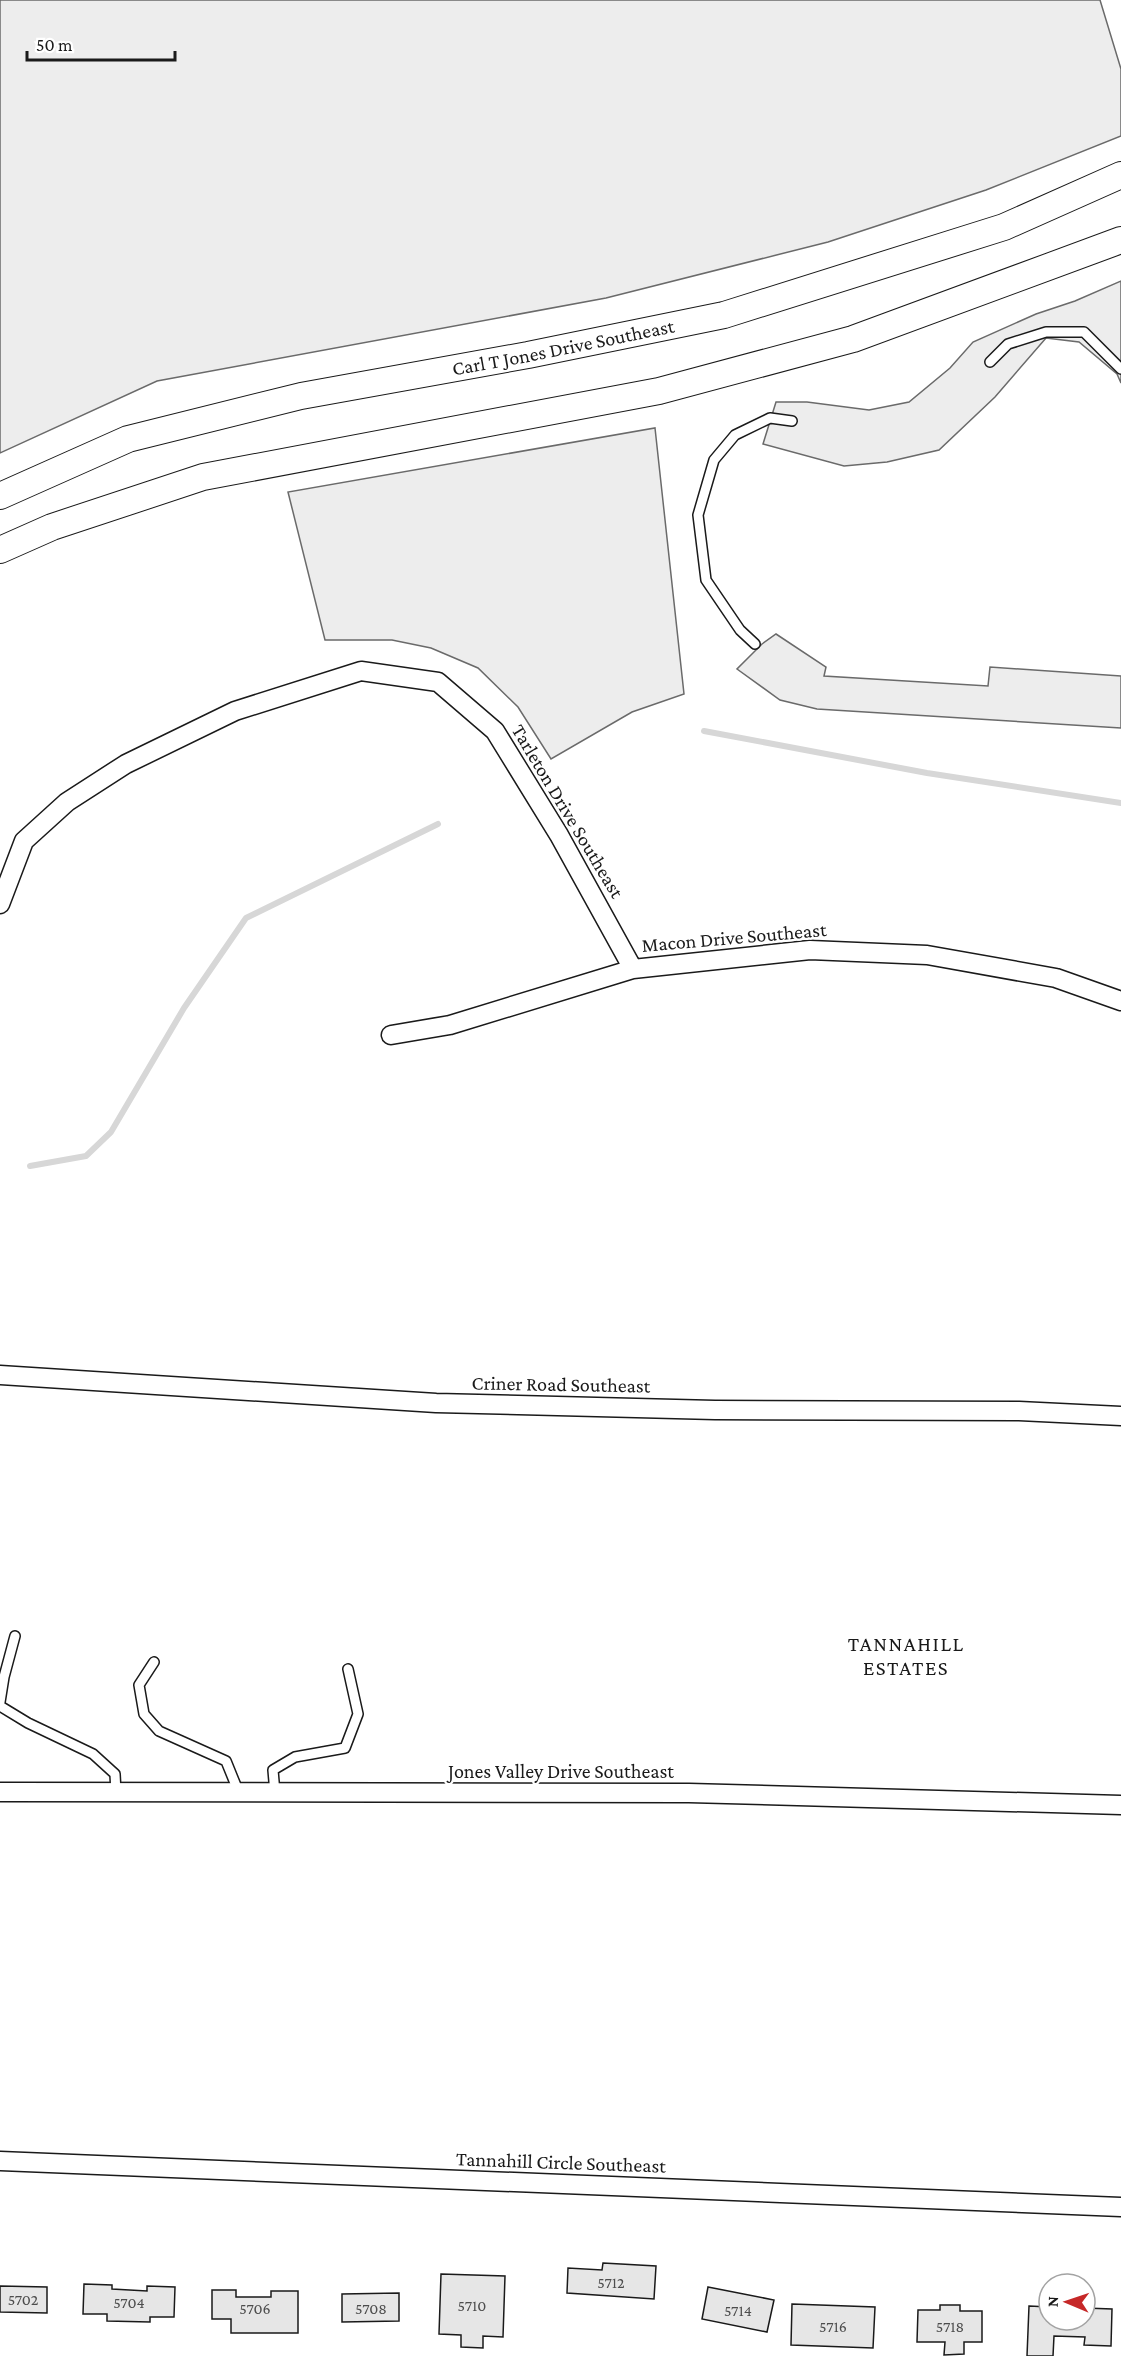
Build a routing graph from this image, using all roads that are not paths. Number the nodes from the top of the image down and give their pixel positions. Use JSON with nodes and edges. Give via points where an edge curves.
{"nodes":[{"id":1,"x":1121,"y":175,"type":"edge"},
{"id":2,"x":1121,"y":240,"type":"edge"},
{"id":3,"x":990,"y":362,"type":"dead end"},
{"id":4,"x":1121,"y":369,"type":"edge"},
{"id":5,"x":792,"y":421,"type":"dead end"},
{"id":6,"x":0,"y":496,"type":"edge"},
{"id":7,"x":0,"y":550,"type":"edge"},
{"id":8,"x":755,"y":644,"type":"dead end"},
{"id":9,"x":0,"y":904,"type":"edge"},
{"id":10,"x":633,"y":969,"type":"junction"},
{"id":11,"x":1121,"y":1001,"type":"edge"},
{"id":12,"x":391,"y":1035,"type":"dead end"},
{"id":13,"x":0,"y":1375,"type":"edge"},
{"id":14,"x":1121,"y":1416,"type":"edge"},
{"id":15,"x":15,"y":1636,"type":"dead end"},
{"id":16,"x":154,"y":1662,"type":"dead end"},
{"id":17,"x":348,"y":1669,"type":"dead end"},
{"id":18,"x":0,"y":1704,"type":"edge"},
{"id":19,"x":0,"y":1792,"type":"edge"},
{"id":20,"x":239,"y":1793,"type":"junction"},
{"id":21,"x":275,"y":1793,"type":"junction"},
{"id":22,"x":116,"y":1794,"type":"junction"},
{"id":23,"x":1121,"y":1805,"type":"edge"},
{"id":24,"x":0,"y":2161,"type":"edge"},
{"id":25,"x":1121,"y":2207,"type":"edge"}],
"edges":[{"from":1,"to":6,"type":"main road","name":"Carl T Jones Drive Southeast","via":[[1004,226],[724,315],[301,396],[128,439]]},
{"from":2,"to":7,"type":"main road","via":[[854,339],[659,391],[203,477],[52,527]]},
{"from":3,"to":4,"type":"lane","via":[[1008,344],[1046,332],[1084,332]]},
{"from":5,"to":8,"type":"lane","via":[[770,418],[735,435],[714,460],[698,515],[706,580],[740,630]]},
{"from":9,"to":10,"type":"street","name":"Tarleton Drive Southeast","via":[[24,841],[67,802],[126,764],[235,711],[361,671],[438,682],[495,731],[559,835]]},
{"from":10,"to":11,"type":"street","name":"Macon Drive Southeast","via":[[810,950],[927,955],[1056,978]]},
{"from":10,"to":12,"type":"street","name":"Macon Drive Southeast","via":[[450,1025]]},
{"from":13,"to":14,"type":"street","name":"Criner Road Southeast","via":[[436,1403],[715,1410],[1019,1411]]},
{"from":15,"to":18,"type":"lane"},
{"from":16,"to":20,"type":"lane","via":[[139,1685],[144,1714],[159,1731],[226,1761]]},
{"from":17,"to":21,"type":"lane","via":[[358,1714],[345,1748],[296,1757],[273,1770]]},
{"from":18,"to":22,"type":"lane","via":[[28,1723],[93,1754],[115,1774]]},
{"from":19,"to":22,"type":"street","name":"Jones Valley Drive Southeast"},
{"from":20,"to":21,"type":"street","name":"Jones Valley Drive Southeast"},
{"from":20,"to":22,"type":"street","name":"Jones Valley Drive Southeast"},
{"from":21,"to":23,"type":"street","name":"Jones Valley Drive Southeast","via":[[689,1793]]},
{"from":24,"to":25,"type":"street","name":"Tannahill Circle Southeast"}]}
